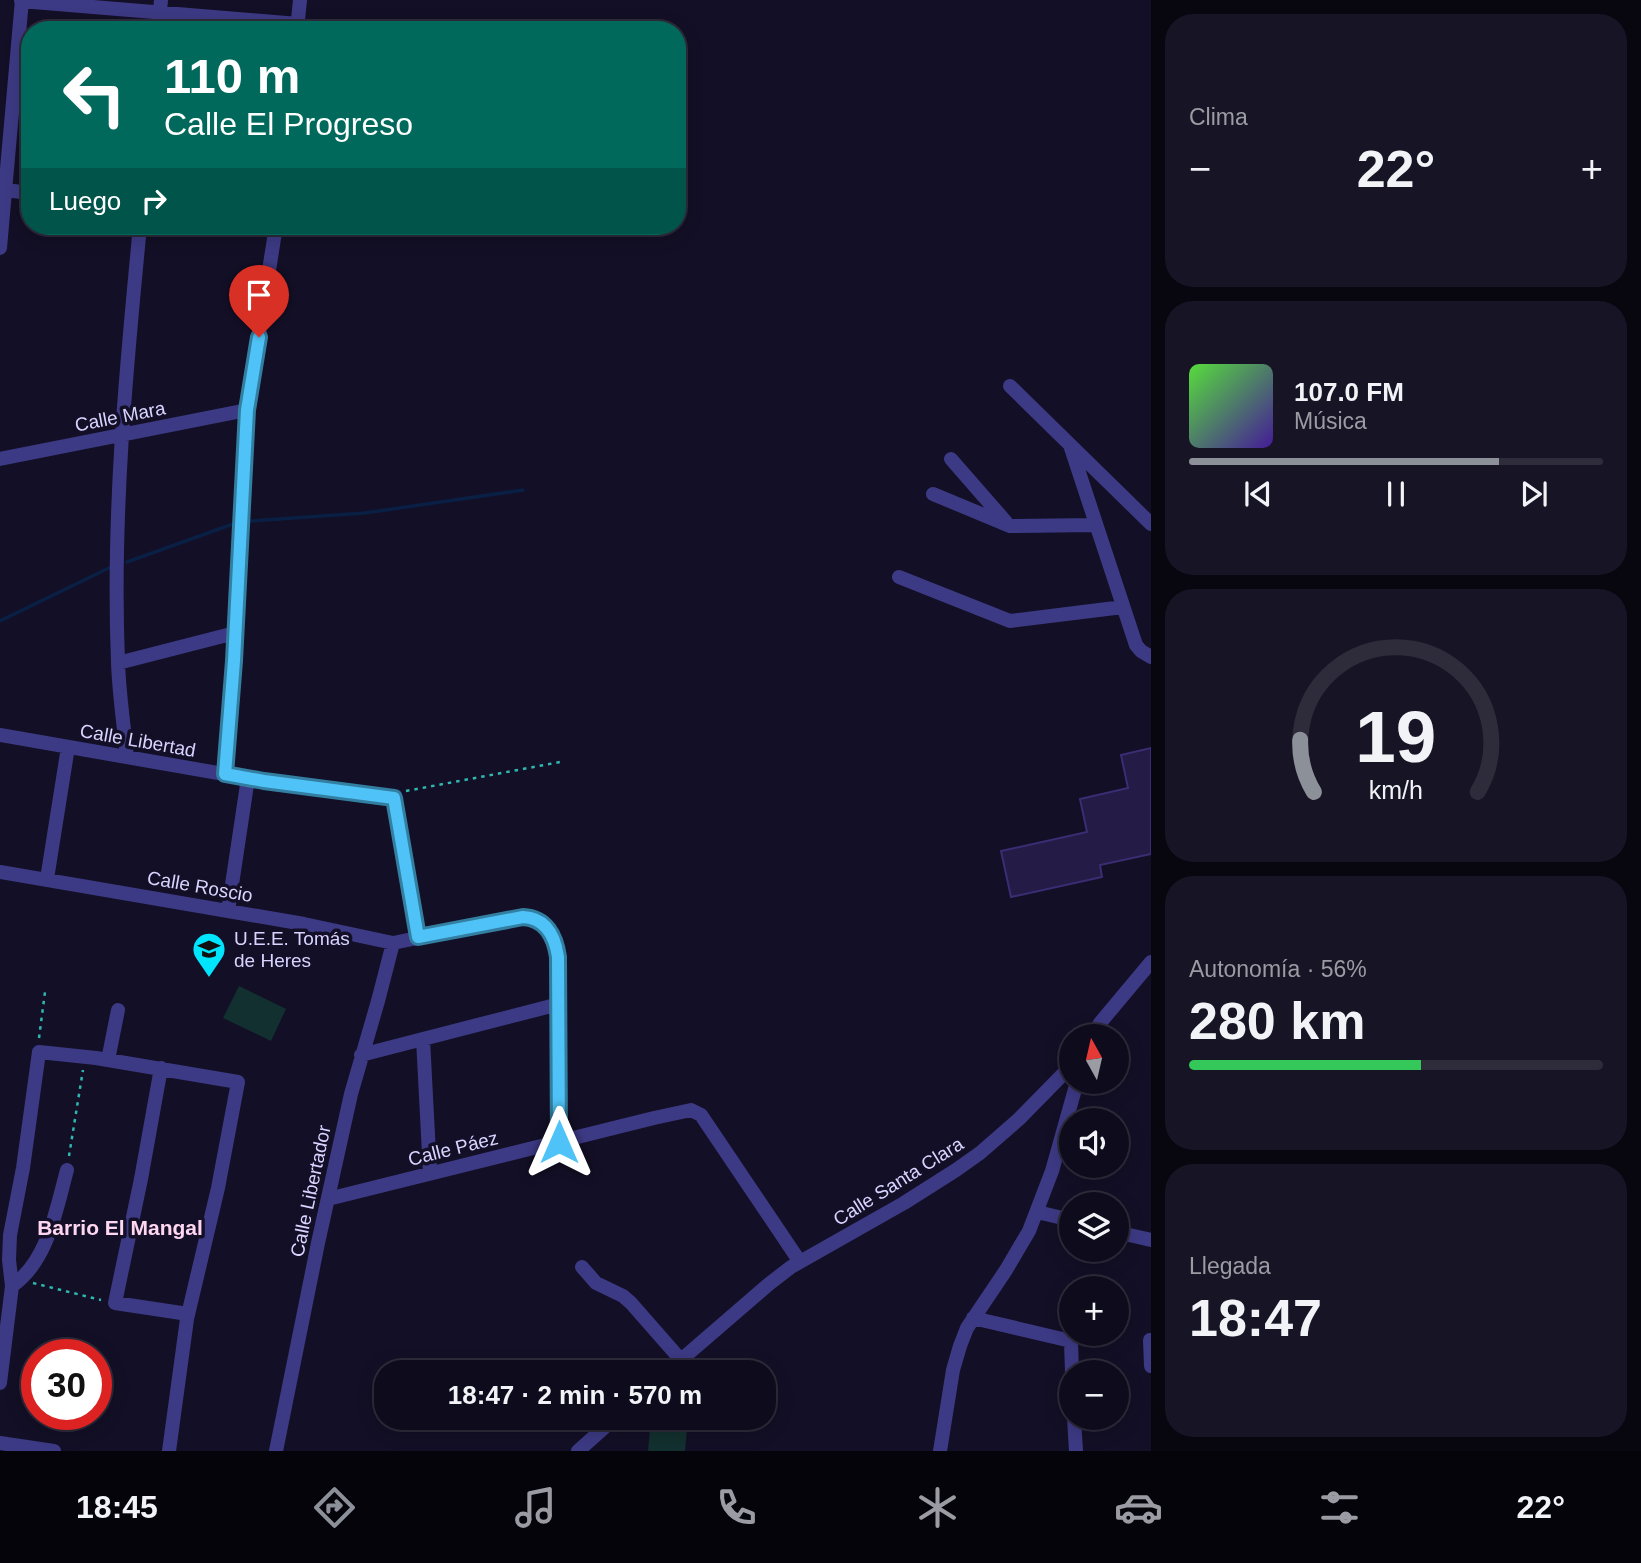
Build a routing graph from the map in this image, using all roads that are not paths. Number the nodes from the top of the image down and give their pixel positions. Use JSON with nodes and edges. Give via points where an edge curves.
{"nodes":[{"id":1,"x":22,"y":0,"type":"edge"},
{"id":2,"x":300,"y":0,"type":"edge"},
{"id":3,"x":160,"y":6,"type":"edge"},
{"id":4,"x":258,"y":21,"type":"edge"},
{"id":5,"x":298,"y":21,"type":"edge"},
{"id":6,"x":5,"y":119,"type":"edge"},
{"id":7,"x":5,"y":190,"type":"junction"},
{"id":8,"x":21,"y":191,"type":"edge"},
{"id":9,"x":138,"y":235,"type":"edge"},
{"id":10,"x":275,"y":235,"type":"edge"},
{"id":11,"x":0,"y":248,"type":"edge"},
{"id":12,"x":1010,"y":386,"type":"dead end"},
{"id":13,"x":247,"y":410,"type":"junction"},
{"id":14,"x":122,"y":435,"type":"junction"},
{"id":15,"x":1070,"y":445,"type":"junction"},
{"id":16,"x":0,"y":459,"type":"edge"},
{"id":17,"x":951,"y":459,"type":"dead end"},
{"id":18,"x":933,"y":494,"type":"dead end"},
{"id":19,"x":1151,"y":524,"type":"edge"},
{"id":20,"x":1096,"y":525,"type":"junction"},
{"id":21,"x":1010,"y":526,"type":"junction"},
{"id":22,"x":898,"y":577,"type":"dead end"},
{"id":23,"x":1123,"y":607,"type":"junction"},
{"id":24,"x":235,"y":633,"type":"junction"},
{"id":25,"x":1151,"y":657,"type":"edge"},
{"id":26,"x":118,"y":663,"type":"junction"},
{"id":27,"x":0,"y":735,"type":"edge"},
{"id":28,"x":68,"y":747,"type":"junction"},
{"id":29,"x":127,"y":757,"type":"junction"},
{"id":30,"x":225,"y":774,"type":"junction"},
{"id":31,"x":248,"y":778,"type":"junction"},
{"id":32,"x":0,"y":872,"type":"edge"},
{"id":33,"x":47,"y":879,"type":"junction"},
{"id":34,"x":228,"y":911,"type":"junction"},
{"id":35,"x":418,"y":937,"type":"junction"},
{"id":36,"x":393,"y":943,"type":"junction"},
{"id":37,"x":1151,"y":961,"type":"edge"},
{"id":38,"x":559,"y":1004,"type":"junction"},
{"id":39,"x":118,"y":1010,"type":"dead end"},
{"id":40,"x":1099,"y":1024,"type":"edge"},
{"id":41,"x":423,"y":1039,"type":"junction"},
{"id":42,"x":361,"y":1055,"type":"junction"},
{"id":43,"x":108,"y":1060,"type":"junction"},
{"id":44,"x":161,"y":1068,"type":"junction"},
{"id":45,"x":1059,"y":1078,"type":"edge"},
{"id":46,"x":1074,"y":1094,"type":"edge"},
{"id":47,"x":559,"y":1142,"type":"junction"},
{"id":48,"x":67,"y":1170,"type":"road end"},
{"id":49,"x":430,"y":1173,"type":"junction"},
{"id":50,"x":328,"y":1199,"type":"junction"},
{"id":51,"x":1037,"y":1212,"type":"junction"},
{"id":52,"x":1059,"y":1217,"type":"edge"},
{"id":53,"x":1129,"y":1235,"type":"edge"},
{"id":54,"x":1151,"y":1240,"type":"edge"},
{"id":55,"x":800,"y":1262,"type":"junction"},
{"id":56,"x":582,"y":1267,"type":"dead end"},
{"id":57,"x":16,"y":1283,"type":"junction"},
{"id":58,"x":188,"y":1314,"type":"junction"},
{"id":59,"x":973,"y":1318,"type":"junction"},
{"id":60,"x":1150,"y":1340,"type":"edge"},
{"id":61,"x":681,"y":1360,"type":"joint"},
{"id":62,"x":1071,"y":1360,"type":"edge"},
{"id":63,"x":1151,"y":1366,"type":"edge"},
{"id":64,"x":0,"y":1383,"type":"edge"},
{"id":65,"x":602,"y":1430,"type":"edge"},
{"id":66,"x":1075,"y":1430,"type":"edge"},
{"id":67,"x":0,"y":1443,"type":"edge"},
{"id":68,"x":28,"y":1449,"type":"edge"},
{"id":69,"x":54,"y":1451,"type":"edge"},
{"id":70,"x":169,"y":1451,"type":"edge"},
{"id":71,"x":275,"y":1451,"type":"edge"},
{"id":72,"x":578,"y":1451,"type":"edge"},
{"id":73,"x":940,"y":1451,"type":"edge"},
{"id":74,"x":1076,"y":1451,"type":"edge"}],
"edges":[{"from":1,"to":3,"type":"street"},
{"from":1,"to":6,"type":"street"},
{"from":2,"to":5,"type":"street"},
{"from":3,"to":4,"type":"street"},
{"from":6,"to":7,"type":"street"},
{"from":7,"to":8,"type":"street"},
{"from":7,"to":11,"type":"street"},
{"from":9,"to":14,"type":"street"},
{"from":10,"to":13,"type":"street"},
{"from":12,"to":15,"type":"street"},
{"from":13,"to":14,"type":"street","name":"Calle Mara"},
{"from":13,"to":24,"type":"street"},
{"from":14,"to":16,"type":"street","name":"Calle Mara"},
{"from":14,"to":26,"type":"street"},
{"from":15,"to":19,"type":"street"},
{"from":15,"to":20,"type":"street"},
{"from":17,"to":21,"type":"street"},
{"from":18,"to":21,"type":"street"},
{"from":20,"to":21,"type":"street"},
{"from":20,"to":23,"type":"street"},
{"from":22,"to":23,"type":"street","via":[[1010,621]]},
{"from":23,"to":25,"type":"street","via":[[1137,646]]},
{"from":24,"to":26,"type":"street"},
{"from":24,"to":30,"type":"street"},
{"from":26,"to":29,"type":"street"},
{"from":27,"to":28,"type":"street","name":"Calle Libertad"},
{"from":28,"to":29,"type":"street","name":"Calle Libertad"},
{"from":28,"to":33,"type":"street"},
{"from":29,"to":30,"type":"street","name":"Calle Libertad"},
{"from":30,"to":31,"type":"street","name":"Calle Libertad"},
{"from":31,"to":34,"type":"street"},
{"from":31,"to":35,"type":"street","name":"Calle Libertad","via":[[394,798]]},
{"from":32,"to":33,"type":"street","name":"Calle Roscio"},
{"from":33,"to":34,"type":"street","name":"Calle Roscio"},
{"from":34,"to":36,"type":"street","name":"Calle Roscio"},
{"from":35,"to":36,"type":"street"},
{"from":35,"to":38,"type":"street","via":[[514,918],[537,919],[548,928],[556,948]]},
{"from":36,"to":42,"type":"street","name":"Calle Libertador"},
{"from":37,"to":40,"type":"street"},
{"from":38,"to":41,"type":"street"},
{"from":38,"to":47,"type":"street"},
{"from":39,"to":43,"type":"street"},
{"from":41,"to":42,"type":"street"},
{"from":41,"to":49,"type":"street"},
{"from":42,"to":50,"type":"street","name":"Calle Libertador"},
{"from":43,"to":44,"type":"street"},
{"from":43,"to":57,"type":"street","via":[[39,1052],[10,1235]]},
{"from":44,"to":58,"type":"street","via":[[115,1303]]},
{"from":44,"to":58,"type":"street","via":[[237,1082]]},
{"from":45,"to":55,"type":"street","name":"Calle Santa Clara","via":[[1001,1135],[956,1170]]},
{"from":46,"to":51,"type":"street"},
{"from":47,"to":49,"type":"street","name":"Calle Páez"},
{"from":47,"to":55,"type":"street","name":"Calle Páez","via":[[684,1111],[697,1112]]},
{"from":48,"to":57,"type":"street","via":[[45,1243]]},
{"from":49,"to":50,"type":"street","name":"Calle Páez"},
{"from":50,"to":71,"type":"street","name":"Calle Libertador"},
{"from":51,"to":52,"type":"street"},
{"from":51,"to":59,"type":"street"},
{"from":53,"to":54,"type":"street"},
{"from":55,"to":61,"type":"street","name":"Calle Santa Clara"},
{"from":56,"to":61,"type":"street","via":[[596,1283],[631,1303]]},
{"from":57,"to":64,"type":"street"},
{"from":58,"to":70,"type":"street"},
{"from":59,"to":62,"type":"street","via":[[1070,1341]]},
{"from":59,"to":73,"type":"street","via":[[953,1370]]},
{"from":60,"to":63,"type":"street"},
{"from":65,"to":72,"type":"street"},
{"from":66,"to":74,"type":"street"},
{"from":67,"to":68,"type":"street"},
{"from":68,"to":69,"type":"street"}]}
